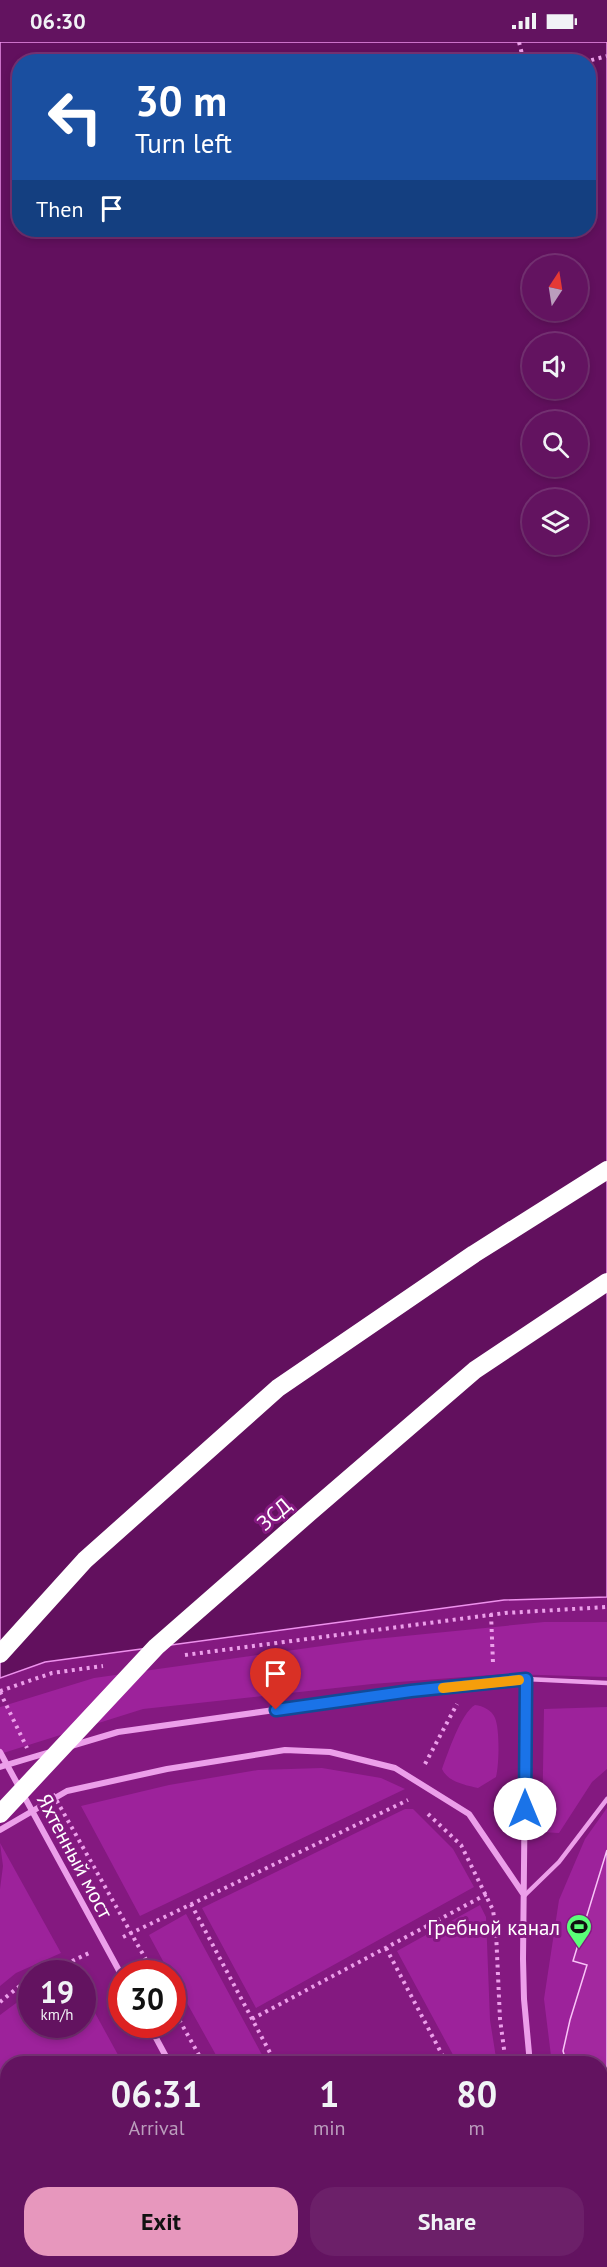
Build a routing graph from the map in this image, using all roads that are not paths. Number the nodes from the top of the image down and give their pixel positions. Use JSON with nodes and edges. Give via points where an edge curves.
{"nodes":[{"id":1,"x":607,"y":1170,"type":"edge"},
{"id":2,"x":607,"y":1282,"type":"edge"},
{"id":3,"x":0,"y":1654,"type":"edge"},
{"id":4,"x":526,"y":1679,"type":"junction"},
{"id":5,"x":607,"y":1683,"type":"edge"},
{"id":6,"x":0,"y":1752,"type":"edge"},
{"id":7,"x":0,"y":1767,"type":"edge"},
{"id":8,"x":607,"y":1799,"type":"edge"},
{"id":9,"x":0,"y":1814,"type":"edge"},
{"id":10,"x":0,"y":1830,"type":"edge"},
{"id":11,"x":524,"y":1896,"type":"junction"},
{"id":12,"x":113,"y":1960,"type":"edge"},
{"id":13,"x":156,"y":2038,"type":"edge"},
{"id":14,"x":166,"y":2056,"type":"edge"},
{"id":15,"x":529,"y":2056,"type":"edge"}],
"edges":[{"from":1,"to":3,"type":"highway","via":[[474,1254],[278,1388],[85,1560]]},
{"from":2,"to":9,"type":"highway","name":"ЗСД","bridge":true,"via":[[475,1370],[156,1647]]},
{"from":4,"to":5,"type":"lane"},
{"from":4,"to":7,"type":"street","via":[[118,1732]]},
{"from":4,"to":11,"type":"street"},
{"from":6,"to":12,"type":"street","name":"Яхтенный мост","bridge":true},
{"from":8,"to":11,"type":"lane","via":[[559,1862]]},
{"from":10,"to":11,"type":"street","via":[[67,1791],[166,1769],[285,1750],[330,1752],[395,1768],[469,1814]]},
{"from":11,"to":15,"type":"street","via":[[524,1999]]},
{"from":13,"to":14,"type":"street"}]}
